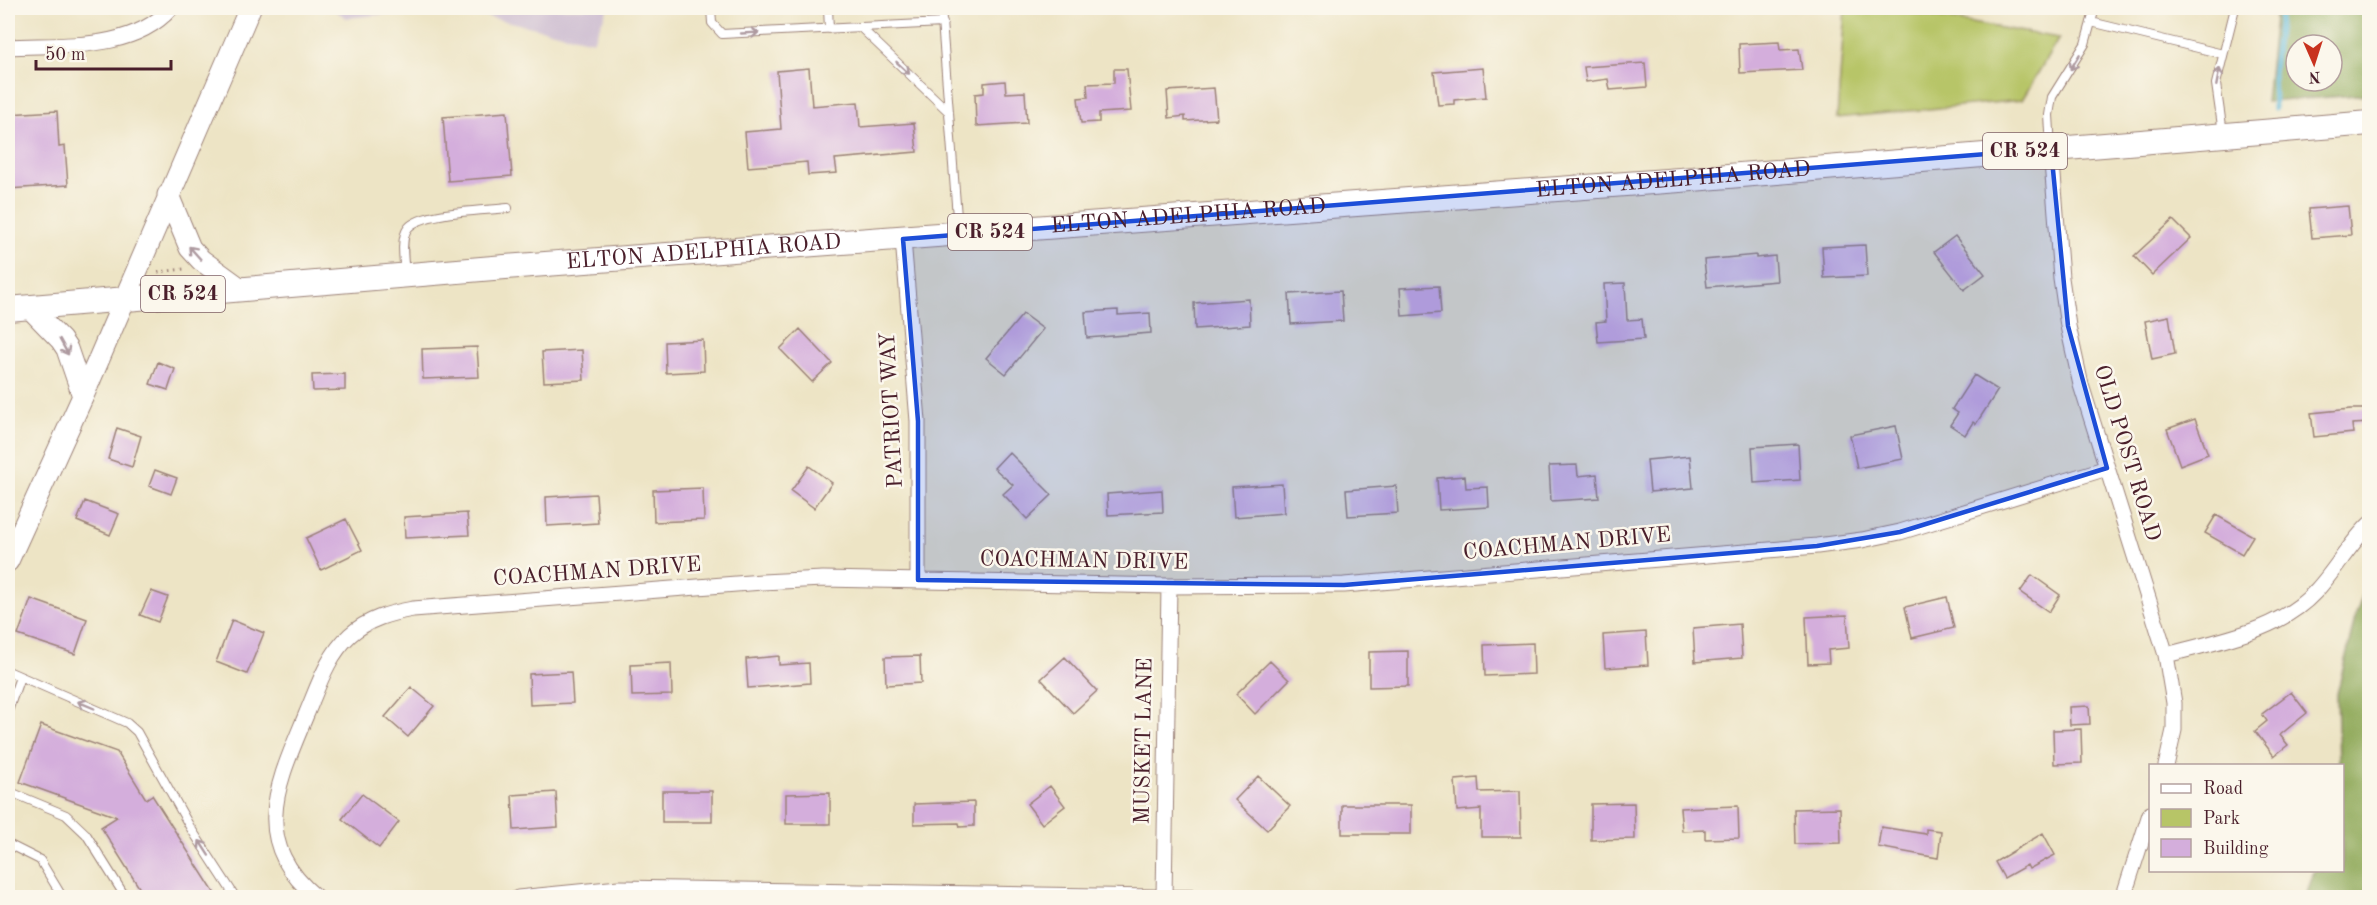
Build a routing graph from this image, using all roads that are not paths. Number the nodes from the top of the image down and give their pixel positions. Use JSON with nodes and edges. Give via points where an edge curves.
{"nodes":[{"id":1,"x":171,"y":8,"type":"edge"},
{"id":2,"x":250,"y":8,"type":"edge"},
{"id":3,"x":711,"y":8,"type":"edge"},
{"id":4,"x":828,"y":8,"type":"edge"},
{"id":5,"x":942,"y":8,"type":"edge"},
{"id":6,"x":2096,"y":8,"type":"edge"},
{"id":7,"x":2235,"y":8,"type":"edge"},
{"id":8,"x":2091,"y":22,"type":"junction"},
{"id":9,"x":943,"y":23,"type":"junction"},
{"id":10,"x":860,"y":27,"type":"junction"},
{"id":11,"x":829,"y":29,"type":"junction"},
{"id":12,"x":8,"y":47,"type":"edge"},
{"id":13,"x":2223,"y":54,"type":"junction"},
{"id":14,"x":949,"y":112,"type":"junction"},
{"id":15,"x":2370,"y":123,"type":"edge"},
{"id":16,"x":2224,"y":135,"type":"junction"},
{"id":17,"x":2051,"y":149,"type":"junction"},
{"id":18,"x":168,"y":195,"type":"junction"},
{"id":19,"x":508,"y":208,"type":"dead end"},
{"id":20,"x":958,"y":234,"type":"junction"},
{"id":21,"x":903,"y":238,"type":"junction"},
{"id":22,"x":405,"y":275,"type":"junction"},
{"id":23,"x":241,"y":289,"type":"junction"},
{"id":24,"x":125,"y":299,"type":"junction"},
{"id":25,"x":18,"y":308,"type":"edge"},
{"id":26,"x":82,"y":396,"type":"junction"},
{"id":27,"x":2107,"y":468,"type":"junction"},
{"id":28,"x":2370,"y":524,"type":"edge"},
{"id":29,"x":8,"y":561,"type":"edge"},
{"id":30,"x":918,"y":580,"type":"junction"},
{"id":31,"x":1169,"y":586,"type":"junction"},
{"id":32,"x":2166,"y":655,"type":"junction"},
{"id":33,"x":8,"y":671,"type":"edge"},
{"id":34,"x":20,"y":677,"type":"junction"},
{"id":35,"x":8,"y":711,"type":"edge"},
{"id":36,"x":2166,"y":764,"type":"edge"},
{"id":37,"x":8,"y":791,"type":"edge"},
{"id":38,"x":2149,"y":820,"type":"edge"},
{"id":39,"x":8,"y":844,"type":"edge"},
{"id":40,"x":63,"y":897,"type":"edge"},
{"id":41,"x":126,"y":897,"type":"edge"},
{"id":42,"x":236,"y":897,"type":"edge"},
{"id":43,"x":317,"y":897,"type":"edge"},
{"id":44,"x":518,"y":897,"type":"edge"},
{"id":45,"x":1164,"y":897,"type":"edge"},
{"id":46,"x":1213,"y":897,"type":"edge"},
{"id":47,"x":2123,"y":897,"type":"edge"}],
"edges":[{"from":1,"to":12,"type":"street","via":[[141,31],[117,39]]},
{"from":2,"to":18,"type":"main road"},
{"from":3,"to":11,"type":"lane","one_way":true,"via":[[712,23],[722,34]]},
{"from":4,"to":11,"type":"lane"},
{"from":5,"to":9,"type":"lane"},
{"from":6,"to":8,"type":"lane"},
{"from":7,"to":13,"type":"lane"},
{"from":8,"to":13,"type":"lane"},
{"from":8,"to":17,"type":"lane","one_way":true,"via":[[2085,44],[2052,97]]},
{"from":9,"to":10,"type":"lane"},
{"from":9,"to":14,"type":"lane"},
{"from":10,"to":11,"type":"lane"},
{"from":10,"to":14,"type":"lane","one_way":true},
{"from":16,"to":13,"type":"lane","one_way":true,"via":[[2216,84]]},
{"from":14,"to":20,"type":"lane"},
{"from":15,"to":16,"type":"main road","name":"ELTON ADELPHIA ROAD","number":"CR 524"},
{"from":16,"to":17,"type":"main road","name":"ELTON ADELPHIA ROAD","number":"CR 524"},
{"from":17,"to":20,"type":"main road","name":"ELTON ADELPHIA ROAD","number":"CR 524"},
{"from":17,"to":27,"type":"street","name":"OLD POST ROAD","via":[[2068,326],[2081,385]]},
{"from":23,"to":18,"type":"main road","one_way":true,"via":[[189,248]]},
{"from":18,"to":24,"type":"main road"},
{"from":19,"to":22,"type":"lane","via":[[435,216],[412,225],[405,239]]},
{"from":20,"to":21,"type":"main road","name":"ELTON ADELPHIA ROAD","number":"CR 524"},
{"from":21,"to":22,"type":"main road","name":"ELTON ADELPHIA ROAD","number":"CR 524"},
{"from":21,"to":30,"type":"street","name":"PATRIOT WAY","via":[[918,421]]},
{"from":22,"to":23,"type":"main road","name":"ELTON ADELPHIA ROAD","number":"CR 524"},
{"from":23,"to":24,"type":"main road","name":"ELTON ADELPHIA ROAD","number":"CR 524"},
{"from":24,"to":25,"type":"main road","name":"ELTON ADELPHIA ROAD","number":"CR 524"},
{"from":24,"to":26,"type":"main road"},
{"from":25,"to":26,"type":"main road","one_way":true,"via":[[60,338]]},
{"from":26,"to":29,"type":"main road"},
{"from":27,"to":31,"type":"street","name":"COACHMAN DRIVE","via":[[1900,532],[1817,546],[1344,585]]},
{"from":27,"to":32,"type":"street","name":"OLD POST ROAD"},
{"from":28,"to":32,"type":"street","via":[[2317,590],[2288,615],[2265,626]]},
{"from":30,"to":31,"type":"street","name":"COACHMAN DRIVE"},
{"from":30,"to":43,"type":"street","name":"COACHMAN DRIVE","via":[[762,582],[413,609],[370,621],[351,634],[333,656],[276,794],[274,812],[282,853],[297,878]]},
{"from":31,"to":45,"type":"street","name":"MUSKET LANE"},
{"from":32,"to":36,"type":"street","name":"OLD POST ROAD","via":[[2174,703],[2174,730]]},
{"from":33,"to":34,"type":"lane"},
{"from":34,"to":35,"type":"lane"},
{"from":42,"to":34,"type":"lane","one_way":true,"via":[[190,827],[137,732],[127,723]]},
{"from":37,"to":41,"type":"lane","via":[[66,815],[86,834]]},
{"from":38,"to":47,"type":"street"},
{"from":39,"to":40,"type":"lane","via":[[40,860]]},
{"from":44,"to":45,"type":"street","via":[[619,888]]},
{"from":45,"to":46,"type":"street"}]}
